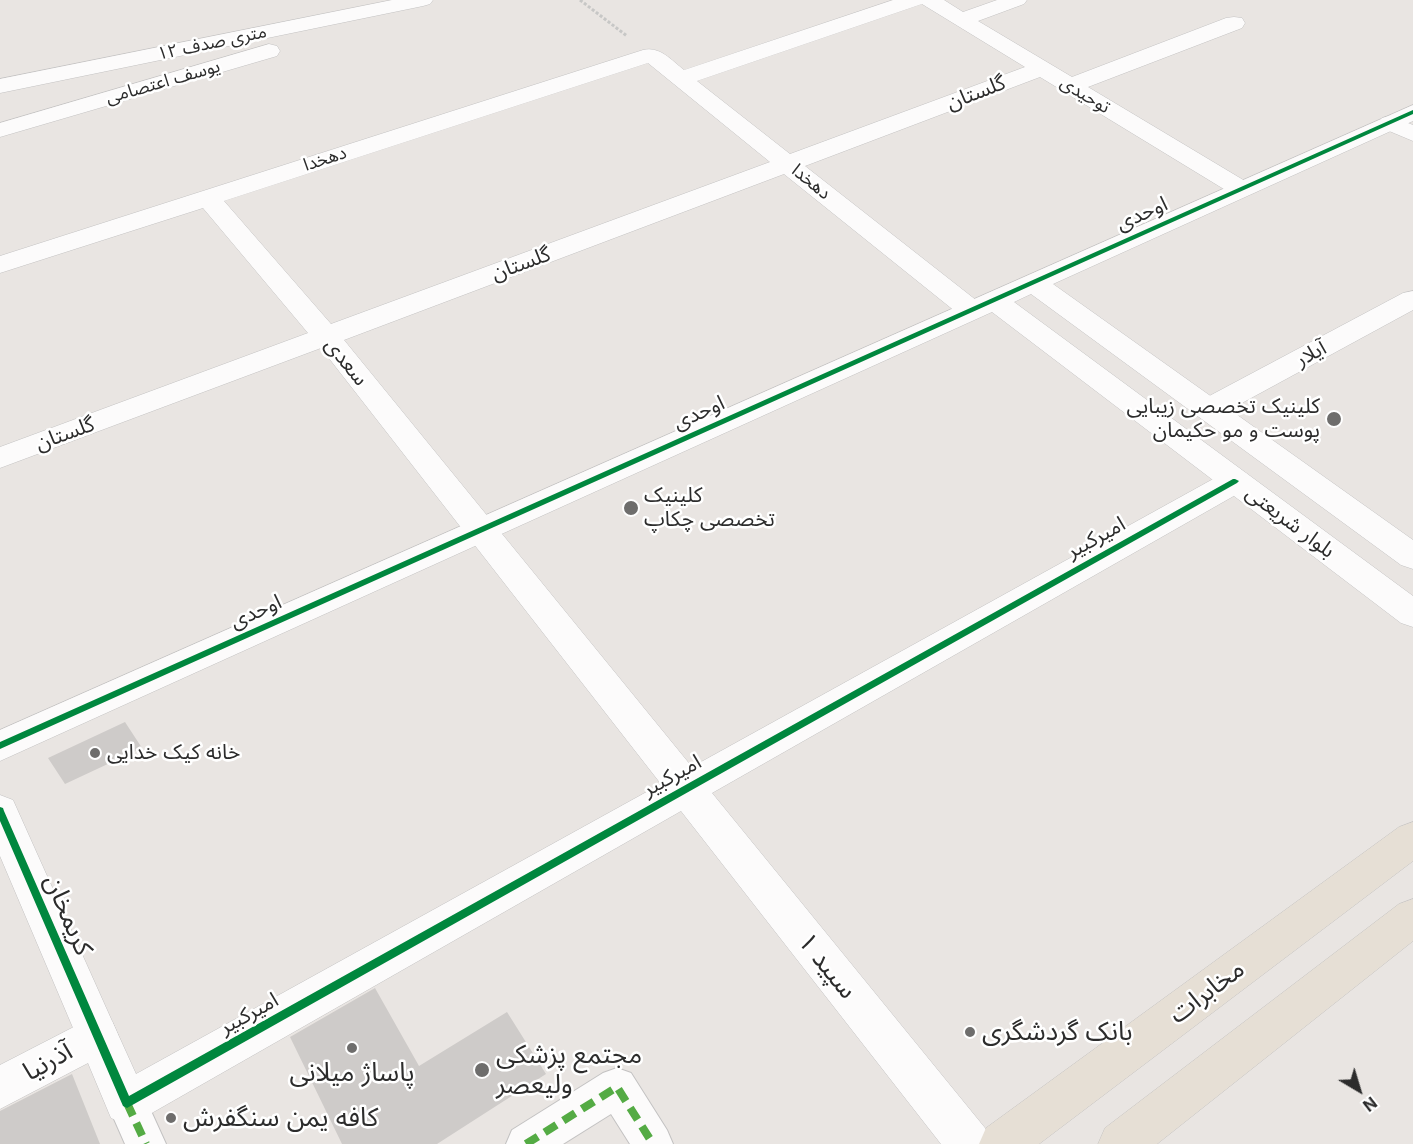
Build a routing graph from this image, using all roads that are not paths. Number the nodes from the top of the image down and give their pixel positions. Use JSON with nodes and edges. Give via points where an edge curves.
{"nodes":[{"id":1,"x":423,"y":0,"type":"edge"},
{"id":2,"x":914,"y":0,"type":"edge"},
{"id":3,"x":928,"y":0,"type":"edge"},
{"id":4,"x":1017,"y":0,"type":"edge"},
{"id":5,"x":392,"y":6,"type":"junction"},
{"id":6,"x":960,"y":20,"type":"junction"},
{"id":7,"x":1234,"y":23,"type":"dead end"},
{"id":8,"x":1041,"y":69,"type":"junction"},
{"id":9,"x":682,"y":78,"type":"junction"},
{"id":10,"x":0,"y":86,"type":"edge"},
{"id":11,"x":1069,"y":86,"type":"junction"},
{"id":12,"x":1405,"y":123,"type":"edge"},
{"id":13,"x":0,"y":130,"type":"edge"},
{"id":14,"x":788,"y":164,"type":"junction"},
{"id":15,"x":1241,"y":189,"type":"junction"},
{"id":16,"x":207,"y":197,"type":"junction"},
{"id":17,"x":0,"y":265,"type":"edge"},
{"id":18,"x":1033,"y":283,"type":"junction"},
{"id":19,"x":1413,"y":299,"type":"edge"},
{"id":20,"x":982,"y":305,"type":"junction"},
{"id":21,"x":326,"y":336,"type":"junction"},
{"id":22,"x":1208,"y":408,"type":"junction"},
{"id":23,"x":0,"y":458,"type":"edge"},
{"id":24,"x":1235,"y":481,"type":"junction"},
{"id":25,"x":480,"y":531,"type":"junction"},
{"id":26,"x":1408,"y":545,"type":"edge"},
{"id":27,"x":1413,"y":614,"type":"edge"},
{"id":28,"x":0,"y":746,"type":"edge"},
{"id":29,"x":686,"y":788,"type":"junction"},
{"id":30,"x":0,"y":810,"type":"edge"},
{"id":31,"x":1413,"y":839,"type":"edge"},
{"id":32,"x":1413,"y":917,"type":"edge"},
{"id":33,"x":96,"y":1035,"type":"junction"},
{"id":34,"x":0,"y":1088,"type":"edge"},
{"id":35,"x":127,"y":1102,"type":"junction"},
{"id":36,"x":1138,"y":1139,"type":"edge"},
{"id":37,"x":146,"y":1144,"type":"edge"},
{"id":38,"x":526,"y":1144,"type":"edge"},
{"id":39,"x":653,"y":1144,"type":"edge"},
{"id":40,"x":969,"y":1144,"type":"edge"},
{"id":41,"x":1002,"y":1144,"type":"edge"}],
"edges":[{"from":1,"to":5,"type":"street","name":"۱۲ متری صدف"},
{"from":2,"to":9,"type":"street"},
{"from":3,"to":6,"type":"street","name":"توحیدی"},
{"from":4,"to":6,"type":"street"},
{"from":5,"to":10,"type":"street","name":"۱۲ متری صدف"},
{"from":5,"to":13,"type":"street","name":"یوسف اعتصامی","via":[[355,26]]},
{"from":6,"to":8,"type":"street","name":"توحیدی"},
{"from":7,"to":11,"type":"street"},
{"from":8,"to":11,"type":"street","name":"توحیدی"},
{"from":8,"to":14,"type":"street","name":"گلستان"},
{"from":9,"to":14,"type":"street","name":"دهخدا"},
{"from":9,"to":16,"type":"street","name":"دهخدا","via":[[651,55]]},
{"from":11,"to":15,"type":"street","name":"توحیدی"},
{"from":12,"to":15,"type":"street","name":"اوحدی"},
{"from":14,"to":20,"type":"street","name":"دهخدا"},
{"from":14,"to":21,"type":"street","name":"گلستان"},
{"from":15,"to":18,"type":"street","name":"اوحدی"},
{"from":16,"to":17,"type":"street","name":"دهخدا"},
{"from":16,"to":21,"type":"street","name":"سعدی"},
{"from":18,"to":20,"type":"street","name":"اوحدی"},
{"from":18,"to":22,"type":"street","name":"بلوار شریعتى"},
{"from":19,"to":22,"type":"street","name":"آیلار"},
{"from":20,"to":24,"type":"street","name":"بلوار شریعتى"},
{"from":20,"to":25,"type":"street","name":"اوحدی"},
{"from":21,"to":23,"type":"street","name":"گلستان"},
{"from":21,"to":25,"type":"street","name":"سعدی"},
{"from":22,"to":26,"type":"street","name":"بلوار شریعتى"},
{"from":24,"to":27,"type":"street","name":"بلوار شریعتى"},
{"from":24,"to":29,"type":"street","name":"امیرکبیر"},
{"from":25,"to":28,"type":"street","name":"اوحدی"},
{"from":25,"to":29,"type":"street","name":"سعدی"},
{"from":29,"to":35,"type":"street","name":"امیرکبیر"},
{"from":29,"to":40,"type":"street","name":"سپید ۱"},
{"from":30,"to":33,"type":"street","name":"کریمخان"},
{"from":31,"to":41,"type":"main road","name":"مخابرات"},
{"from":32,"to":36,"type":"main road"},
{"from":33,"to":34,"type":"street","name":"آذرنیا"},
{"from":33,"to":35,"type":"street","name":"کریمخان"},
{"from":35,"to":37,"type":"street"},
{"from":38,"to":39,"type":"street","via":[[617,1088]]}]}
